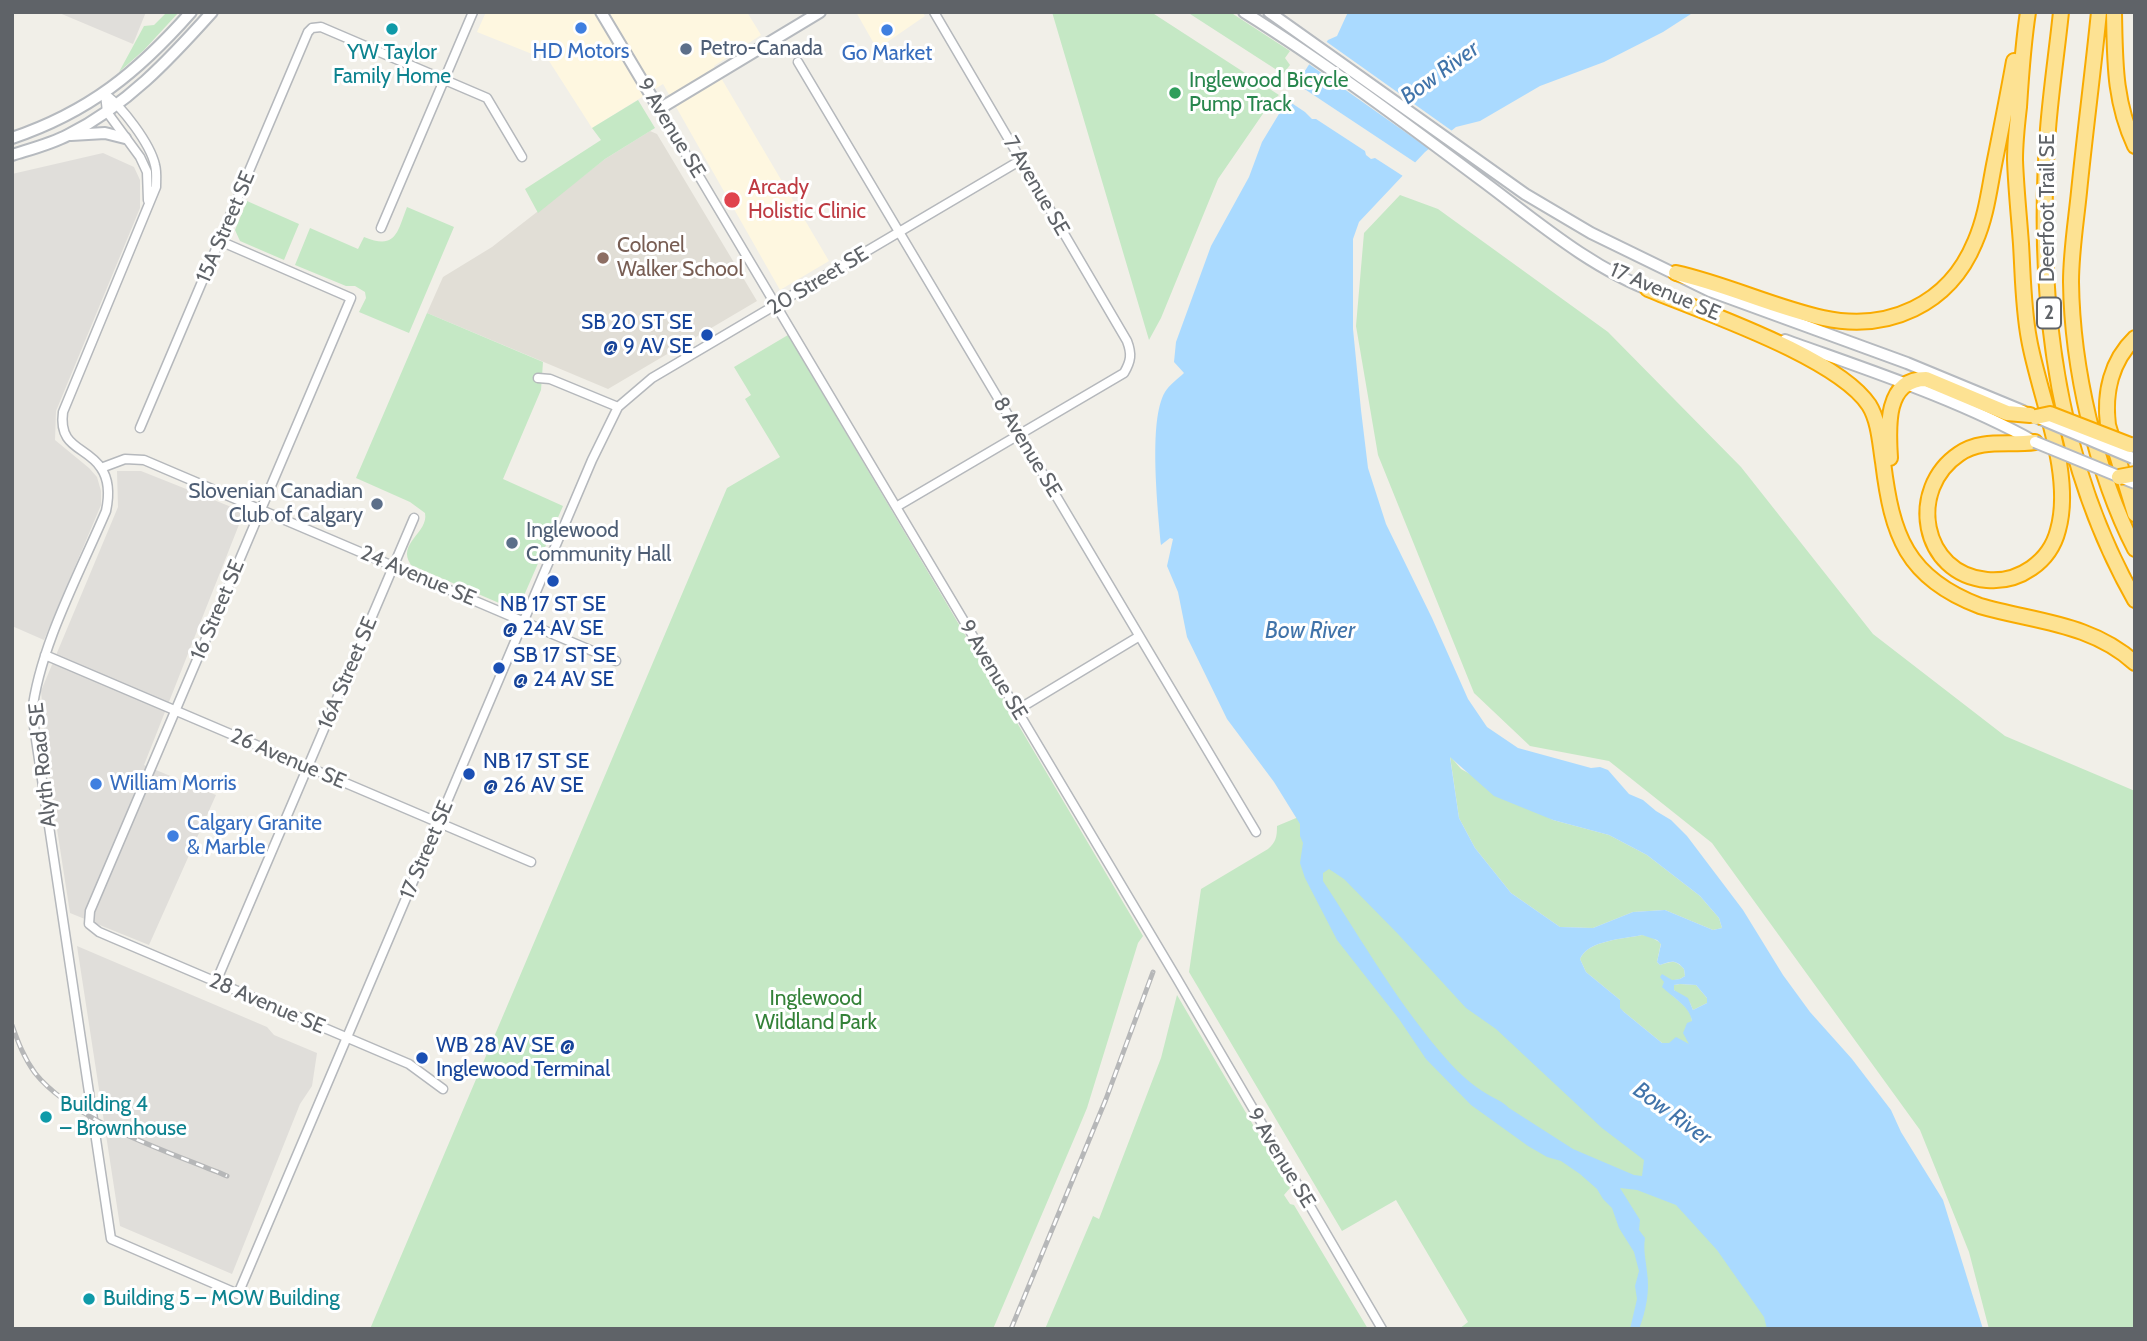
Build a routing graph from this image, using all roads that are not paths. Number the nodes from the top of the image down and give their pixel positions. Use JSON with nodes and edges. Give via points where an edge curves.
{"nodes":[{"id":1,"x":191,"y":12,"type":"edge"},
{"id":2,"x":212,"y":12,"type":"edge"},
{"id":3,"x":472,"y":12,"type":"edge"},
{"id":4,"x":601,"y":12,"type":"edge"},
{"id":5,"x":820,"y":12,"type":"edge"},
{"id":6,"x":934,"y":12,"type":"edge"},
{"id":7,"x":1244,"y":12,"type":"edge"},
{"id":8,"x":1269,"y":12,"type":"edge"},
{"id":9,"x":2028,"y":12,"type":"edge"},
{"id":10,"x":2061,"y":12,"type":"edge"},
{"id":11,"x":2099,"y":12,"type":"edge"},
{"id":12,"x":2114,"y":12,"type":"edge"},
{"id":13,"x":2024,"y":36,"type":"junction"},
{"id":14,"x":798,"y":62,"type":"dead end"},
{"id":15,"x":444,"y":79,"type":"junction"},
{"id":16,"x":105,"y":94,"type":"junction"},
{"id":17,"x":119,"y":104,"type":"junction"},
{"id":18,"x":659,"y":109,"type":"junction"},
{"id":19,"x":107,"y":112,"type":"junction"},
{"id":20,"x":69,"y":135,"type":"junction"},
{"id":21,"x":12,"y":138,"type":"edge"},
{"id":22,"x":125,"y":138,"type":"junction"},
{"id":23,"x":2135,"y":146,"type":"edge"},
{"id":24,"x":12,"y":155,"type":"edge"},
{"id":25,"x":522,"y":157,"type":"dead end"},
{"id":26,"x":1021,"y":160,"type":"junction"},
{"id":27,"x":148,"y":210,"type":"junction"},
{"id":28,"x":381,"y":228,"type":"dead end"},
{"id":29,"x":899,"y":233,"type":"junction"},
{"id":30,"x":220,"y":241,"type":"junction"},
{"id":31,"x":1676,"y":274,"type":"junction"},
{"id":32,"x":1648,"y":289,"type":"junction"},
{"id":33,"x":777,"y":306,"type":"junction"},
{"id":34,"x":2135,"y":338,"type":"edge"},
{"id":35,"x":538,"y":378,"type":"dead end"},
{"id":36,"x":1903,"y":384,"type":"junction"},
{"id":37,"x":618,"y":407,"type":"junction"},
{"id":38,"x":2033,"y":416,"type":"junction"},
{"id":39,"x":140,"y":428,"type":"dead end"},
{"id":40,"x":1019,"y":434,"type":"junction"},
{"id":41,"x":2035,"y":442,"type":"junction"},
{"id":42,"x":2133,"y":452,"type":"edge"},
{"id":43,"x":101,"y":468,"type":"junction"},
{"id":44,"x":2135,"y":474,"type":"edge"},
{"id":45,"x":2119,"y":477,"type":"junction"},
{"id":46,"x":2135,"y":484,"type":"edge"},
{"id":47,"x":896,"y":507,"type":"junction"},
{"id":48,"x":261,"y":510,"type":"junction"},
{"id":49,"x":2135,"y":514,"type":"edge"},
{"id":50,"x":414,"y":518,"type":"dead end"},
{"id":51,"x":1896,"y":528,"type":"junction"},
{"id":52,"x":2135,"y":549,"type":"edge"},
{"id":53,"x":393,"y":566,"type":"junction"},
{"id":54,"x":2135,"y":600,"type":"edge"},
{"id":55,"x":524,"y":622,"type":"junction"},
{"id":56,"x":1138,"y":638,"type":"junction"},
{"id":57,"x":45,"y":655,"type":"junction"},
{"id":58,"x":616,"y":661,"type":"dead end"},
{"id":59,"x":2135,"y":663,"type":"edge"},
{"id":60,"x":1017,"y":710,"type":"junction"},
{"id":61,"x":175,"y":711,"type":"junction"},
{"id":62,"x":308,"y":768,"type":"junction"},
{"id":63,"x":438,"y":824,"type":"junction"},
{"id":64,"x":1256,"y":832,"type":"dead end"},
{"id":65,"x":531,"y":862,"type":"dead end"},
{"id":66,"x":89,"y":924,"type":"joint"},
{"id":67,"x":216,"y":982,"type":"junction"},
{"id":68,"x":347,"y":1038,"type":"junction"},
{"id":69,"x":443,"y":1088,"type":"dead end"},
{"id":70,"x":238,"y":1294,"type":"joint"},
{"id":71,"x":1382,"y":1329,"type":"edge"}],
"edges":[{"from":1,"to":16,"type":"main road","via":[[163,45]]},
{"from":2,"to":17,"type":"main road","via":[[174,55]]},
{"from":3,"to":15,"type":"street"},
{"from":4,"to":18,"type":"main road","name":"9 Avenue SE"},
{"from":5,"to":18,"type":"main road"},
{"from":6,"to":26,"type":"street","name":"7 Avenue SE"},
{"from":7,"to":32,"type":"main road","name":"17 Avenue SE","via":[[1559,238]]},
{"from":8,"to":31,"type":"main road","name":"17 Avenue SE","via":[[1552,211]]},
{"from":9,"to":13,"type":"highway"},
{"from":10,"to":54,"type":"highway","name":"Deerfoot Trail SE","number":"2","via":[[2048,129],[2045,219],[2053,362],[2078,471]]},
{"from":11,"to":52,"type":"highway","name":"Deerfoot Trail SE","number":"2","via":[[2074,227],[2073,311],[2078,368],[2090,418],[2108,485]]},
{"from":12,"to":23,"type":"highway","via":[[2115,82]]},
{"from":13,"to":31,"type":"highway","via":[[2016,55],[1984,216],[1957,274],[1934,298],[1900,316],[1856,322],[1814,316]]},
{"from":13,"to":41,"type":"highway","via":[[2015,157],[2025,307],[2061,478],[2062,505],[2056,538],[2030,570],[2012,579],[1989,581],[1966,575],[1946,561],[1931,539],[1926,513],[1938,472],[1958,454],[1979,445]]},
{"from":14,"to":29,"type":"street","name":"8 Avenue SE"},
{"from":15,"to":25,"type":"street","via":[[487,98]]},
{"from":15,"to":28,"type":"street"},
{"from":15,"to":30,"type":"street","name":"15A Street SE","via":[[321,27],[312,28]]},
{"from":16,"to":17,"type":"street"},
{"from":16,"to":19,"type":"street"},
{"from":16,"to":21,"type":"main road","via":[[48,126]]},
{"from":17,"to":19,"type":"main road"},
{"from":17,"to":27,"type":"street","via":[[155,164],[156,187]]},
{"from":18,"to":33,"type":"street","name":"9 Avenue SE"},
{"from":19,"to":20,"type":"main road"},
{"from":19,"to":22,"type":"street"},
{"from":20,"to":22,"type":"main road","via":[[105,133]]},
{"from":20,"to":24,"type":"main road"},
{"from":22,"to":27,"type":"street","via":[[147,172]]},
{"from":26,"to":29,"type":"street","name":"20 Street SE"},
{"from":26,"to":40,"type":"street","name":"7 Avenue SE","via":[[1127,341],[1130,362],[1124,373]]},
{"from":27,"to":43,"type":"street","via":[[63,412],[66,435]]},
{"from":29,"to":33,"type":"street","name":"20 Street SE"},
{"from":29,"to":40,"type":"street","name":"8 Avenue SE"},
{"from":30,"to":39,"type":"street","name":"15A Street SE"},
{"from":30,"to":48,"type":"street","name":"16 Street SE","via":[[351,298]]},
{"from":31,"to":38,"type":"main road","name":"17 Avenue SE"},
{"from":32,"to":36,"type":"main road","name":"17 Avenue SE"},
{"from":32,"to":51,"type":"highway","via":[[1786,346],[1851,385],[1869,405],[1876,423]]},
{"from":33,"to":37,"type":"street","name":"20 Street SE","via":[[652,378]]},
{"from":33,"to":47,"type":"street","name":"9 Avenue SE"},
{"from":34,"to":49,"type":"highway","via":[[2125,347],[2111,376],[2106,411]]},
{"from":35,"to":37,"type":"street"},
{"from":36,"to":38,"type":"highway","via":[[1926,379],[2007,413]]},
{"from":36,"to":41,"type":"main road","name":"17 Avenue SE"},
{"from":36,"to":51,"type":"highway","via":[[1895,395],[1889,425]]},
{"from":37,"to":55,"type":"street","name":"17 Street SE"},
{"from":38,"to":42,"type":"highway","bridge":true,"via":[[2050,414]]},
{"from":40,"to":47,"type":"street"},
{"from":40,"to":56,"type":"street","name":"8 Avenue SE"},
{"from":41,"to":45,"type":"main road","name":"17 Avenue SE","bridge":true},
{"from":43,"to":48,"type":"street","name":"24 Avenue SE","via":[[125,459],[144,460]]},
{"from":43,"to":57,"type":"street","name":"Alyth Road SE","via":[[109,495],[106,511]]},
{"from":44,"to":45,"type":"highway","bridge":true},
{"from":45,"to":46,"type":"main road","name":"17 Avenue SE","bridge":true},
{"from":47,"to":60,"type":"street","name":"9 Avenue SE"},
{"from":48,"to":53,"type":"street","name":"24 Avenue SE"},
{"from":48,"to":61,"type":"street","name":"16 Street SE"},
{"from":50,"to":53,"type":"street","name":"16A Street SE"},
{"from":51,"to":59,"type":"highway","via":[[1907,554],[1949,592],[1980,606],[2093,634]]},
{"from":53,"to":55,"type":"street","name":"24 Avenue SE"},
{"from":53,"to":62,"type":"street","name":"16A Street SE"},
{"from":55,"to":58,"type":"street","name":"24 Avenue SE"},
{"from":55,"to":63,"type":"street","name":"17 Street SE"},
{"from":56,"to":60,"type":"street"},
{"from":56,"to":64,"type":"street","name":"8 Avenue SE"},
{"from":57,"to":61,"type":"street","name":"26 Avenue SE"},
{"from":57,"to":70,"type":"street","name":"Alyth Road SE","via":[[32,713],[111,1239]]},
{"from":60,"to":71,"type":"street","name":"9 Avenue SE"},
{"from":61,"to":62,"type":"street","name":"26 Avenue SE"},
{"from":61,"to":66,"type":"street","name":"16 Street SE","via":[[90,911]]},
{"from":62,"to":63,"type":"street","name":"26 Avenue SE"},
{"from":62,"to":67,"type":"street","name":"16A Street SE"},
{"from":63,"to":65,"type":"street","name":"26 Avenue SE"},
{"from":63,"to":68,"type":"street","name":"17 Street SE"},
{"from":66,"to":67,"type":"street","name":"28 Avenue SE"},
{"from":67,"to":68,"type":"street","name":"28 Avenue SE"},
{"from":68,"to":69,"type":"street","name":"28 Avenue SE","via":[[409,1065]]},
{"from":68,"to":70,"type":"street","name":"17 Street SE"}]}
